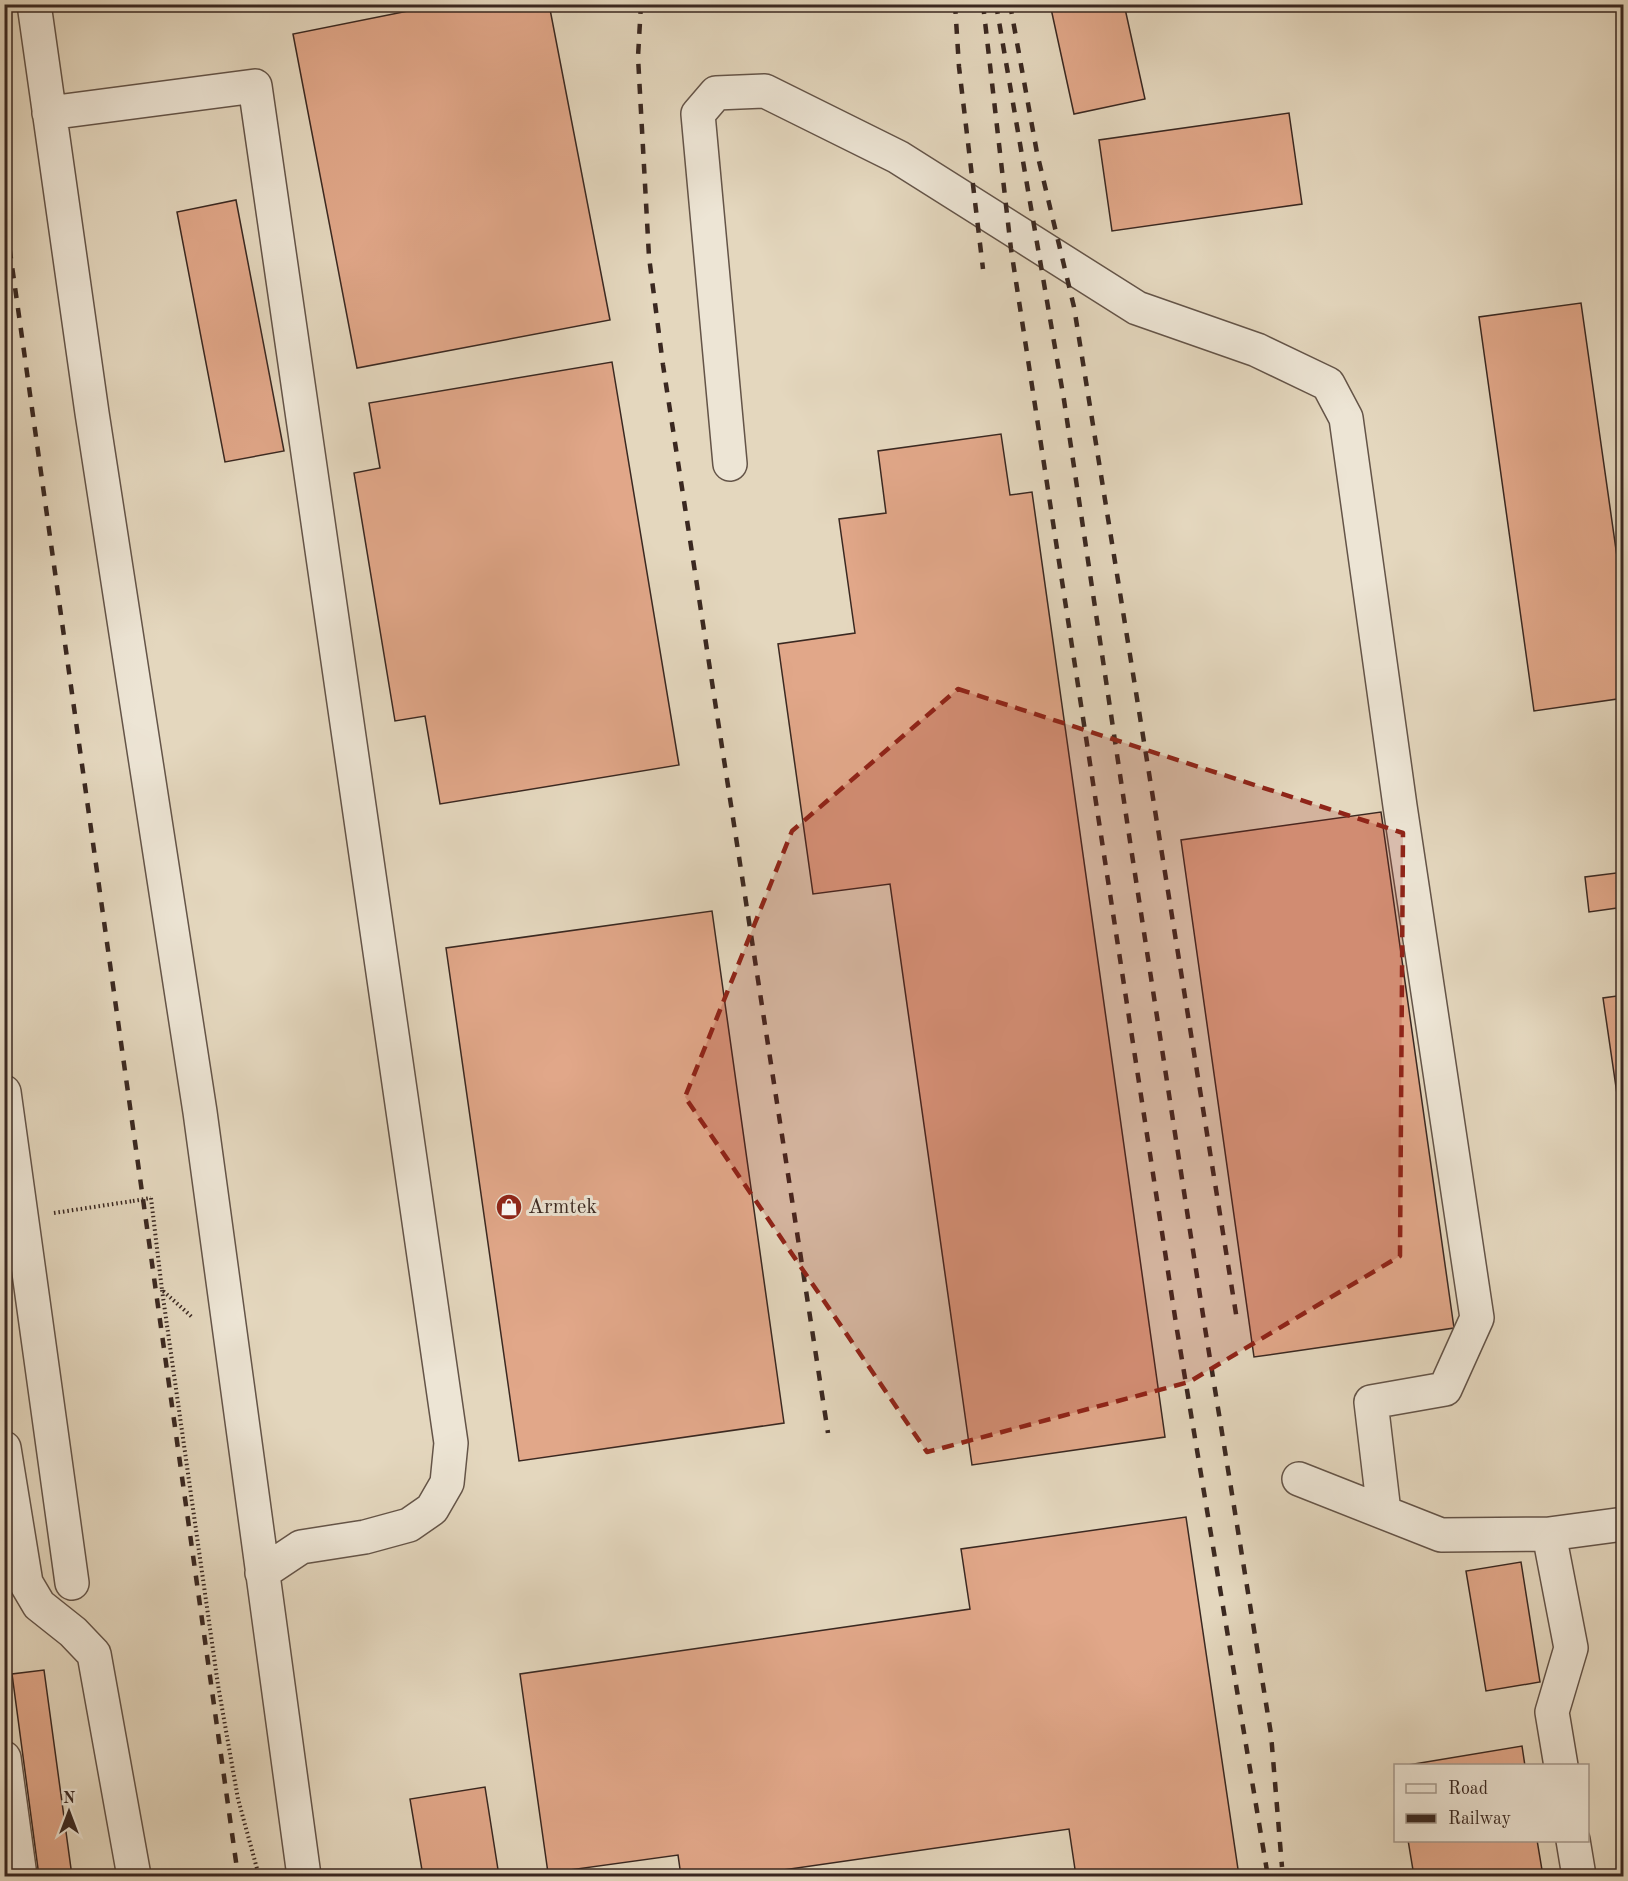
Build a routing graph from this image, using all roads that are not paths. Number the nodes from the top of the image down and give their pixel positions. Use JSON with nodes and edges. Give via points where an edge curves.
{"nodes":[{"id":1,"x":34,"y":4,"type":"edge"},
{"id":2,"x":49,"y":113,"type":"junction"},
{"id":3,"x":730,"y":464,"type":"dead end"},
{"id":4,"x":4,"y":1092,"type":"edge"},
{"id":5,"x":13,"y":1219,"type":"edge"},
{"id":6,"x":4,"y":1448,"type":"edge"},
{"id":7,"x":1299,"y":1479,"type":"dead end"},
{"id":8,"x":1384,"y":1512,"type":"junction"},
{"id":9,"x":1623,"y":1524,"type":"edge"},
{"id":10,"x":1550,"y":1533,"type":"junction"},
{"id":11,"x":262,"y":1573,"type":"junction"},
{"id":12,"x":72,"y":1583,"type":"dead end"},
{"id":13,"x":15,"y":1585,"type":"edge"},
{"id":14,"x":4,"y":1758,"type":"edge"},
{"id":15,"x":1561,"y":1764,"type":"edge"},
{"id":16,"x":1573,"y":1842,"type":"edge"},
{"id":17,"x":20,"y":1876,"type":"edge"},
{"id":18,"x":134,"y":1876,"type":"edge"},
{"id":19,"x":304,"y":1876,"type":"edge"},
{"id":20,"x":1579,"y":1876,"type":"edge"}],
"edges":[{"from":1,"to":2,"type":"street"},
{"from":2,"to":11,"type":"street","via":[[200,1112]]},
{"from":2,"to":11,"type":"street","via":[[255,86],[451,1443],[447,1483],[432,1509],[410,1525],[301,1547]]},
{"from":3,"to":8,"type":"street","via":[[698,114],[716,93],[765,91],[898,157],[1137,308],[1257,350],[1328,384],[1346,418],[1477,1318],[1445,1389],[1371,1402]]},
{"from":4,"to":5,"type":"street"},
{"from":5,"to":12,"type":"street"},
{"from":6,"to":13,"type":"street"},
{"from":7,"to":8,"type":"street"},
{"from":8,"to":10,"type":"street","via":[[1441,1535]]},
{"from":9,"to":10,"type":"street"},
{"from":10,"to":15,"type":"street","via":[[1571,1648],[1552,1712]]},
{"from":11,"to":19,"type":"street"},
{"from":13,"to":18,"type":"street","via":[[94,1654]]},
{"from":14,"to":17,"type":"street"},
{"from":16,"to":20,"type":"street"}]}
